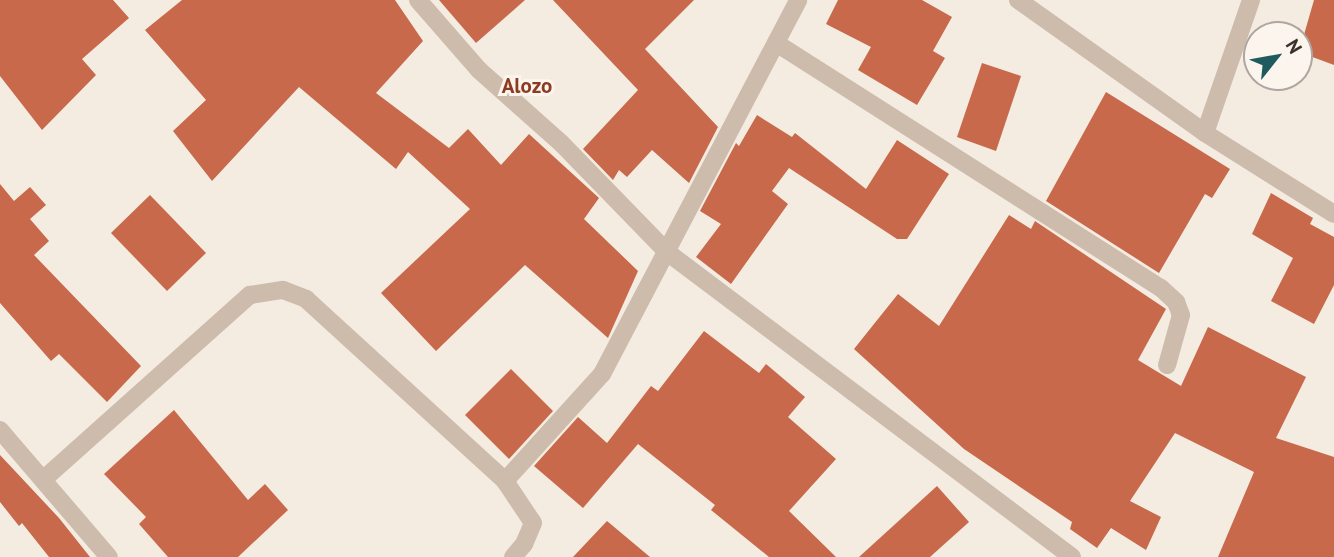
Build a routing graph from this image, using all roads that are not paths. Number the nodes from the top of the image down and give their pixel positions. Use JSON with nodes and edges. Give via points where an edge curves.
{"nodes":[{"id":1,"x":418,"y":0,"type":"edge"},
{"id":2,"x":798,"y":0,"type":"edge"},
{"id":3,"x":1018,"y":0,"type":"edge"},
{"id":4,"x":1251,"y":0,"type":"edge"},
{"id":5,"x":776,"y":43,"type":"junction"},
{"id":6,"x":1205,"y":133,"type":"junction"},
{"id":7,"x":1334,"y":214,"type":"edge"},
{"id":8,"x":667,"y":252,"type":"junction"},
{"id":9,"x":1167,"y":365,"type":"dead end"},
{"id":10,"x":0,"y":430,"type":"edge"},
{"id":11,"x":45,"y":478,"type":"junction"},
{"id":12,"x":505,"y":481,"type":"junction"},
{"id":13,"x":109,"y":557,"type":"edge"},
{"id":14,"x":513,"y":557,"type":"edge"},
{"id":15,"x":1072,"y":557,"type":"edge"}],
"edges":[{"from":1,"to":8,"type":"street","via":[[479,70],[562,144]]},
{"from":2,"to":5,"type":"street"},
{"from":3,"to":6,"type":"street"},
{"from":4,"to":6,"type":"street"},
{"from":5,"to":8,"type":"street"},
{"from":5,"to":9,"type":"street","via":[[1161,288],[1176,302],[1181,315]]},
{"from":6,"to":7,"type":"street"},
{"from":8,"to":12,"type":"street","via":[[602,373]]},
{"from":8,"to":15,"type":"street"},
{"from":10,"to":11,"type":"street"},
{"from":11,"to":12,"type":"street","via":[[250,295],[283,290],[306,299]]},
{"from":11,"to":13,"type":"street"},
{"from":12,"to":14,"type":"street","via":[[533,523]]}]}
